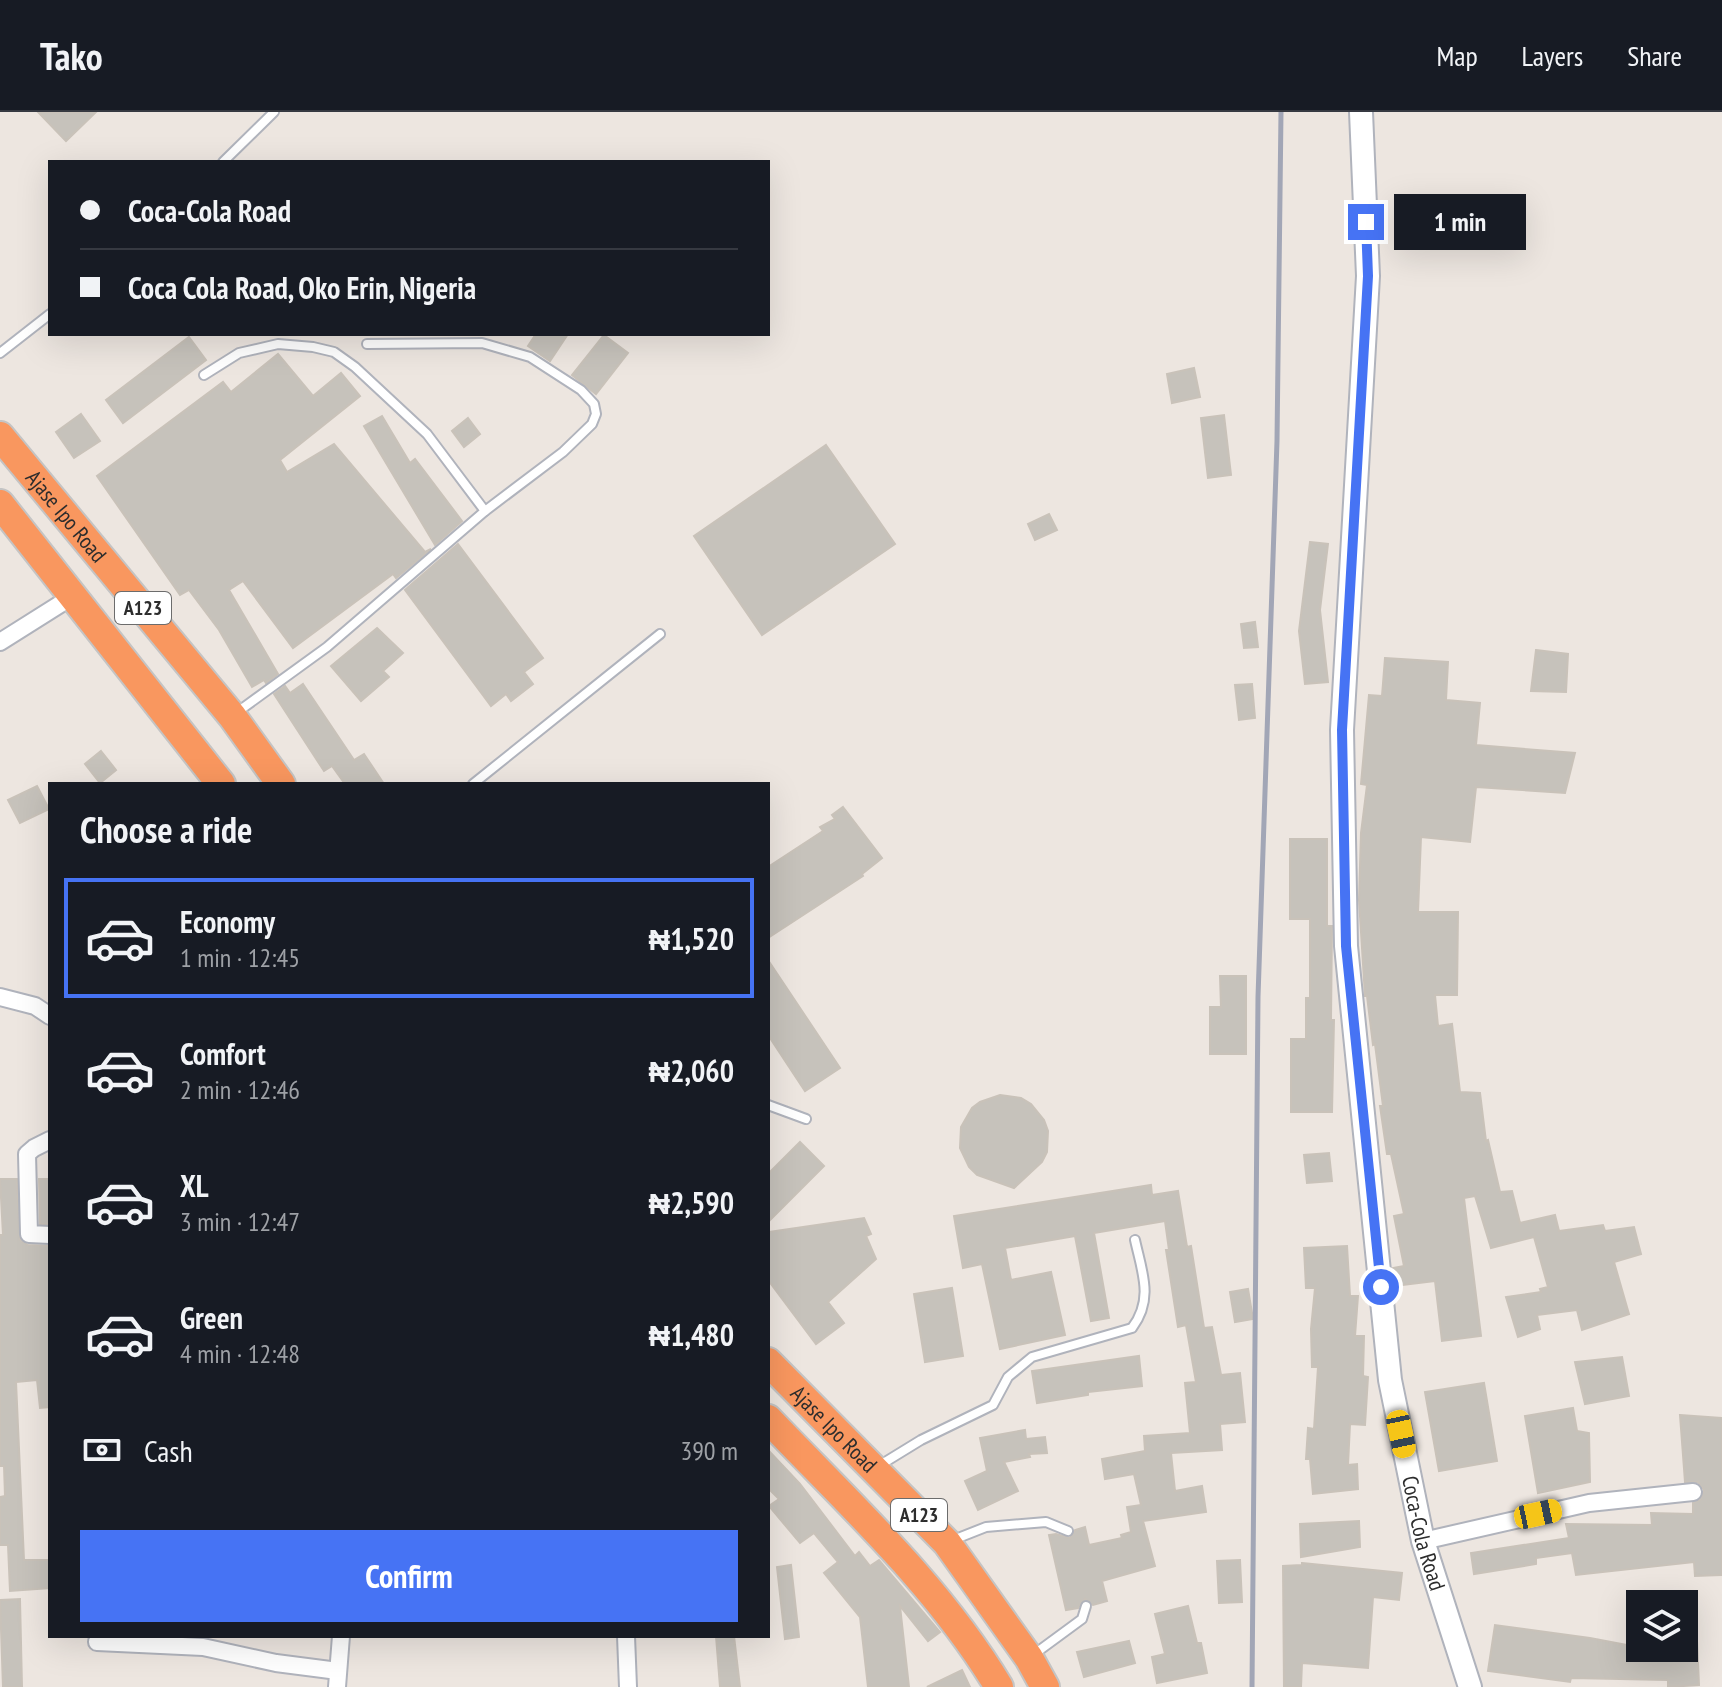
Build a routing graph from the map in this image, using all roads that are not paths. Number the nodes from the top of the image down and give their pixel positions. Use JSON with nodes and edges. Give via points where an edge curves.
{"nodes":[{"id":1,"x":274,"y":112,"type":"edge"},
{"id":2,"x":1361,"y":112,"type":"edge"},
{"id":3,"x":225,"y":160,"type":"edge"},
{"id":4,"x":48,"y":316,"type":"edge"},
{"id":5,"x":367,"y":344,"type":"dead end"},
{"id":6,"x":0,"y":353,"type":"edge"},
{"id":7,"x":204,"y":375,"type":"dead end"},
{"id":8,"x":0,"y":436,"type":"edge"},
{"id":9,"x":0,"y":504,"type":"edge"},
{"id":10,"x":485,"y":511,"type":"junction"},
{"id":11,"x":0,"y":513,"type":"edge"},
{"id":12,"x":73,"y":596,"type":"junction"},
{"id":13,"x":660,"y":634,"type":"dead end"},
{"id":14,"x":0,"y":642,"type":"edge"},
{"id":15,"x":232,"y":716,"type":"junction"},
{"id":16,"x":219,"y":782,"type":"edge"},
{"id":17,"x":280,"y":782,"type":"edge"},
{"id":18,"x":475,"y":782,"type":"edge"},
{"id":19,"x":0,"y":997,"type":"edge"},
{"id":20,"x":48,"y":1015,"type":"edge"},
{"id":21,"x":770,"y":1106,"type":"edge"},
{"id":22,"x":806,"y":1119,"type":"dead end"},
{"id":23,"x":48,"y":1141,"type":"edge"},
{"id":24,"x":48,"y":1235,"type":"edge"},
{"id":25,"x":1135,"y":1240,"type":"dead end"},
{"id":26,"x":770,"y":1364,"type":"edge"},
{"id":27,"x":770,"y":1421,"type":"edge"},
{"id":28,"x":873,"y":1470,"type":"junction"},
{"id":29,"x":1693,"y":1492,"type":"dead end"},
{"id":30,"x":1068,"y":1531,"type":"dead end"},
{"id":31,"x":1423,"y":1541,"type":"junction"},
{"id":32,"x":947,"y":1543,"type":"junction"},
{"id":33,"x":1086,"y":1606,"type":"dead end"},
{"id":34,"x":341,"y":1638,"type":"edge"},
{"id":35,"x":626,"y":1638,"type":"edge"},
{"id":36,"x":97,"y":1642,"type":"dead end"},
{"id":37,"x":1029,"y":1658,"type":"junction"},
{"id":38,"x":338,"y":1679,"type":"edge"},
{"id":39,"x":628,"y":1687,"type":"edge"},
{"id":40,"x":999,"y":1687,"type":"edge"},
{"id":41,"x":1045,"y":1687,"type":"edge"},
{"id":42,"x":1470,"y":1687,"type":"edge"}],
"edges":[{"from":1,"to":3,"type":"lane"},
{"from":2,"to":31,"type":"street","name":"Coca-Cola Road","via":[[1368,276],[1342,730],[1346,946],[1390,1380]]},
{"from":4,"to":6,"type":"lane"},
{"from":5,"to":10,"type":"lane","via":[[482,343],[530,357],[594,404],[592,424]]},
{"from":7,"to":10,"type":"lane","via":[[239,353],[278,344],[334,352],[427,434]]},
{"from":8,"to":15,"type":"highway","name":"Ajase Ipo Road","number":"A123"},
{"from":9,"to":11,"type":"street"},
{"from":9,"to":12,"type":"highway","name":"Ajase Ipo Road","number":"A123"},
{"from":10,"to":15,"type":"lane","via":[[327,647]]},
{"from":12,"to":14,"type":"street"},
{"from":12,"to":16,"type":"highway","name":"Ajase Ipo Road","number":"A123"},
{"from":13,"to":18,"type":"lane"},
{"from":15,"to":17,"type":"highway","name":"Ajase Ipo Road","number":"A123"},
{"from":19,"to":20,"type":"street"},
{"from":21,"to":22,"type":"lane"},
{"from":23,"to":24,"type":"street","via":[[27,1154],[29,1234]]},
{"from":25,"to":28,"type":"lane","via":[[1146,1298],[1132,1328],[1032,1357],[1008,1377],[993,1405]]},
{"from":26,"to":28,"type":"highway","name":"Ajase Ipo Road","number":"A123"},
{"from":27,"to":40,"type":"highway","name":"Ajase Ipo Road","number":"A123","via":[[932,1591]]},
{"from":28,"to":32,"type":"highway","name":"Ajase Ipo Road","number":"A123"},
{"from":29,"to":31,"type":"street","via":[[1589,1503]]},
{"from":30,"to":32,"type":"lane","via":[[1046,1522],[986,1527]]},
{"from":31,"to":42,"type":"street","name":"Coca-Cola Road"},
{"from":32,"to":37,"type":"highway","name":"Ajase Ipo Road","number":"A123"},
{"from":33,"to":37,"type":"lane","via":[[1082,1619]]},
{"from":34,"to":38,"type":"street"},
{"from":35,"to":39,"type":"street"},
{"from":36,"to":38,"type":"street","via":[[203,1647]]},
{"from":37,"to":41,"type":"highway","name":"Ajase Ipo Road","number":"A123"}]}
